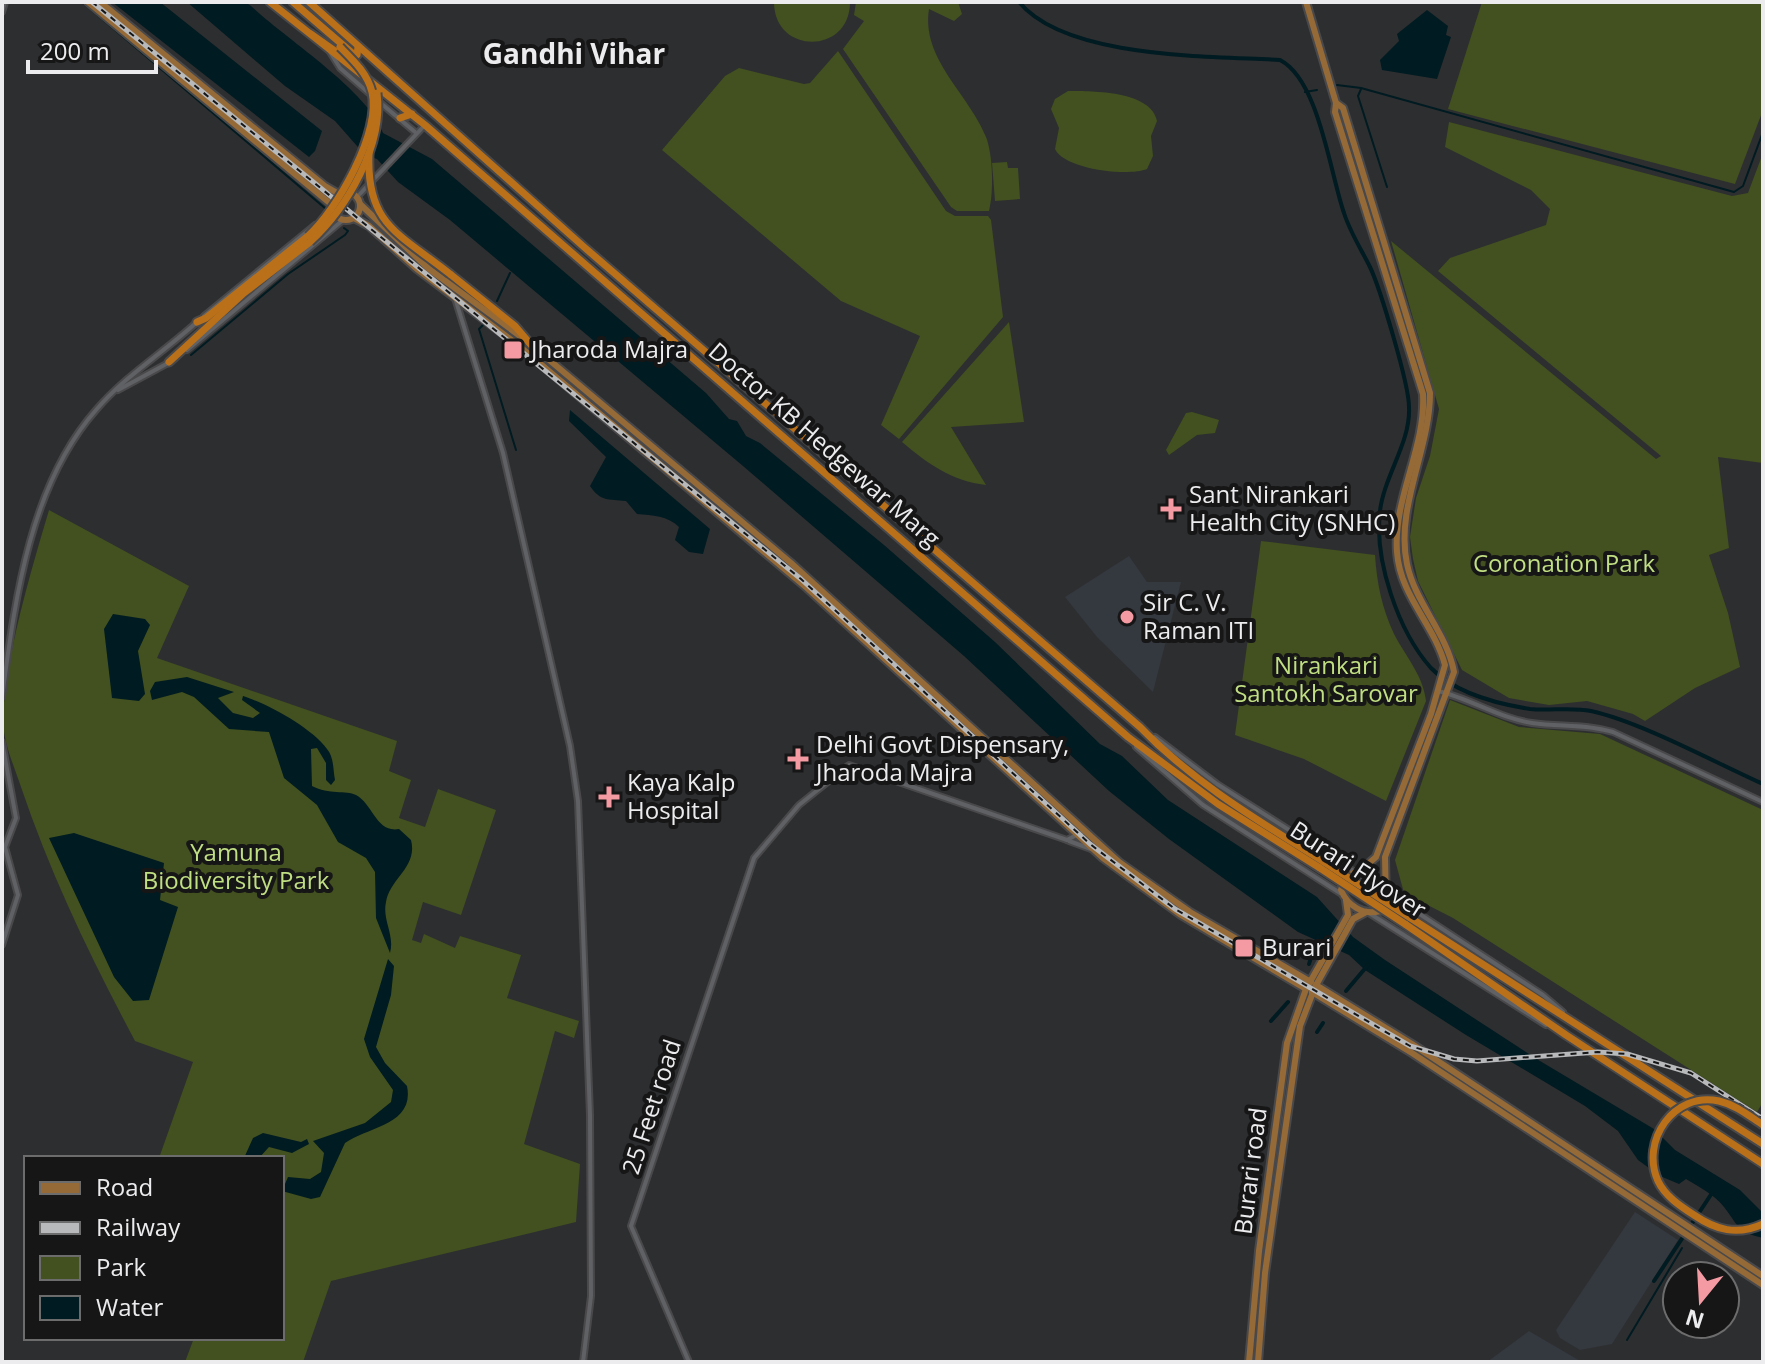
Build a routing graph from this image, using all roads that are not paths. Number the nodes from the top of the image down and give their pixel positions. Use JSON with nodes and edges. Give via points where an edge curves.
{"nodes":[{"id":1,"x":5,"y":2,"type":"edge"},
{"id":2,"x":88,"y":2,"type":"edge"},
{"id":3,"x":100,"y":2,"type":"edge"},
{"id":4,"x":270,"y":2,"type":"edge"},
{"id":5,"x":285,"y":2,"type":"edge"},
{"id":6,"x":293,"y":2,"type":"edge"},
{"id":7,"x":309,"y":2,"type":"edge"},
{"id":8,"x":1306,"y":2,"type":"edge"},
{"id":9,"x":2,"y":12,"type":"edge"},
{"id":10,"x":305,"y":32,"type":"junction"},
{"id":11,"x":358,"y":47,"type":"junction"},
{"id":12,"x":329,"y":52,"type":"junction"},
{"id":13,"x":412,"y":114,"type":"junction"},
{"id":14,"x":400,"y":118,"type":"junction"},
{"id":15,"x":425,"y":125,"type":"junction"},
{"id":16,"x":412,"y":134,"type":"junction"},
{"id":17,"x":369,"y":148,"type":"junction"},
{"id":18,"x":339,"y":194,"type":"junction"},
{"id":19,"x":357,"y":197,"type":"junction"},
{"id":20,"x":361,"y":205,"type":"junction"},
{"id":21,"x":332,"y":207,"type":"junction"},
{"id":22,"x":354,"y":218,"type":"junction"},
{"id":23,"x":343,"y":220,"type":"junction"},
{"id":24,"x":1385,"y":263,"type":"junction"},
{"id":25,"x":454,"y":296,"type":"junction"},
{"id":26,"x":220,"y":310,"type":"junction"},
{"id":27,"x":490,"y":313,"type":"junction"},
{"id":28,"x":482,"y":317,"type":"junction"},
{"id":29,"x":464,"y":321,"type":"junction"},
{"id":30,"x":197,"y":322,"type":"junction"},
{"id":31,"x":532,"y":346,"type":"junction"},
{"id":32,"x":169,"y":362,"type":"junction"},
{"id":33,"x":112,"y":393,"type":"junction"},
{"id":34,"x":1443,"y":690,"type":"junction"},
{"id":35,"x":2,"y":697,"type":"edge"},
{"id":36,"x":1140,"y":727,"type":"junction"},
{"id":37,"x":1128,"y":737,"type":"junction"},
{"id":38,"x":1425,"y":741,"type":"junction"},
{"id":39,"x":2,"y":742,"type":"edge"},
{"id":40,"x":1167,"y":760,"type":"junction"},
{"id":41,"x":1763,"y":802,"type":"edge"},
{"id":42,"x":1081,"y":833,"type":"junction"},
{"id":43,"x":2,"y":834,"type":"edge"},
{"id":44,"x":5,"y":840,"type":"junction"},
{"id":45,"x":1067,"y":840,"type":"junction"},
{"id":46,"x":1095,"y":850,"type":"junction"},
{"id":47,"x":1357,"y":872,"type":"junction"},
{"id":48,"x":1385,"y":891,"type":"junction"},
{"id":49,"x":1344,"y":897,"type":"junction"},
{"id":50,"x":1408,"y":906,"type":"junction"},
{"id":51,"x":1368,"y":913,"type":"junction"},
{"id":52,"x":1350,"y":917,"type":"junction"},
{"id":53,"x":1394,"y":929,"type":"junction"},
{"id":54,"x":2,"y":945,"type":"edge"},
{"id":55,"x":1311,"y":987,"type":"junction"},
{"id":56,"x":1575,"y":1022,"type":"junction"},
{"id":57,"x":1566,"y":1035,"type":"junction"},
{"id":58,"x":1763,"y":1125,"type":"edge"},
{"id":59,"x":1763,"y":1144,"type":"edge"},
{"id":60,"x":1763,"y":1164,"type":"edge"},
{"id":61,"x":1763,"y":1224,"type":"edge"},
{"id":62,"x":1684,"y":1227,"type":"junction"},
{"id":63,"x":1763,"y":1276,"type":"edge"},
{"id":64,"x":1763,"y":1285,"type":"edge"},
{"id":65,"x":583,"y":1362,"type":"edge"},
{"id":66,"x":689,"y":1362,"type":"edge"},
{"id":67,"x":1249,"y":1362,"type":"edge"},
{"id":68,"x":1258,"y":1362,"type":"edge"}],
"edges":[{"from":1,"to":9,"type":"street"},
{"from":2,"to":21,"type":"main road"},
{"from":3,"to":18,"type":"main road"},
{"from":4,"to":10,"type":"highway","name":"Doctor KB Hedgewar Marg"},
{"from":5,"to":26,"type":"highway","bridge":true,"via":[[359,66],[373,97],[371,123],[327,219]]},
{"from":6,"to":17,"type":"highway","bridge":true,"via":[[351,52],[372,78],[378,113]]},
{"from":7,"to":11,"type":"highway","name":"Doctor KB Hedgewar Marg"},
{"from":8,"to":24,"type":"main road","via":[[1335,112]]},
{"from":10,"to":11,"type":"highway","via":[[319,36],[348,60],[357,55]]},
{"from":10,"to":12,"type":"highway","name":"Doctor KB Hedgewar Marg"},
{"from":11,"to":36,"type":"highway","name":"Doctor KB Hedgewar Marg"},
{"from":12,"to":13,"type":"highway","name":"Doctor KB Hedgewar Marg"},
{"from":12,"to":14,"type":"street","via":[[340,68]]},
{"from":13,"to":14,"type":"highway"},
{"from":13,"to":15,"type":"highway","name":"Doctor KB Hedgewar Marg"},
{"from":14,"to":16,"type":"street"},
{"from":15,"to":16,"type":"street"},
{"from":15,"to":37,"type":"highway","name":"Doctor KB Hedgewar Marg"},
{"from":16,"to":19,"type":"street"},
{"from":17,"to":26,"type":"highway","bridge":true,"via":[[331,223]]},
{"from":17,"to":31,"type":"highway","bridge":true,"via":[[369,194],[385,221],[515,326]]},
{"from":18,"to":19,"type":"main road"},
{"from":18,"to":21,"type":"main road"},
{"from":19,"to":20,"type":"main road"},
{"from":20,"to":22,"type":"main road"},
{"from":20,"to":27,"type":"main road","via":[[429,269]]},
{"from":21,"to":23,"type":"main road"},
{"from":21,"to":30,"type":"street"},
{"from":22,"to":23,"type":"main road"},
{"from":22,"to":25,"type":"main road"},
{"from":23,"to":32,"type":"street"},
{"from":24,"to":34,"type":"main road","via":[[1423,394],[1397,552],[1406,590],[1443,659]]},
{"from":24,"to":34,"type":"main road","via":[[1430,393],[1428,430],[1407,511],[1407,563],[1445,645],[1453,677]]},
{"from":25,"to":28,"type":"main road"},
{"from":25,"to":29,"type":"street"},
{"from":26,"to":30,"type":"highway"},
{"from":26,"to":32,"type":"highway"},
{"from":27,"to":28,"type":"street"},
{"from":27,"to":31,"type":"main road"},
{"from":28,"to":29,"type":"street","via":[[472,312]]},
{"from":28,"to":42,"type":"main road","via":[[870,642]]},
{"from":29,"to":65,"type":"street","via":[[503,453],[578,801],[590,1115],[591,1296]]},
{"from":30,"to":33,"type":"street"},
{"from":31,"to":42,"type":"main road","via":[[802,573]]},
{"from":32,"to":33,"type":"street"},
{"from":33,"to":35,"type":"street","via":[[83,425],[55,470],[26,564]]},
{"from":34,"to":38,"type":"main road"},
{"from":34,"to":41,"type":"street","via":[[1486,711],[1533,723],[1613,732]]},
{"from":36,"to":40,"type":"highway","name":"Burari Flyover"},
{"from":36,"to":47,"type":"street","via":[[1217,784]]},
{"from":37,"to":40,"type":"highway","name":"Burari Flyover"},
{"from":37,"to":49,"type":"street","via":[[1203,805]]},
{"from":38,"to":47,"type":"main road","via":[[1376,857]]},
{"from":38,"to":48,"type":"main road","via":[[1385,857]]},
{"from":39,"to":44,"type":"street","via":[[16,818]]},
{"from":40,"to":56,"type":"highway","name":"Burari Flyover","bridge":true},
{"from":40,"to":57,"type":"highway","name":"Burari Flyover","bridge":true,"via":[[1218,804]]},
{"from":42,"to":45,"type":"street"},
{"from":42,"to":46,"type":"main road"},
{"from":42,"to":55,"type":"main road","via":[[1161,894]]},
{"from":43,"to":44,"type":"street"},
{"from":44,"to":54,"type":"street","via":[[18,895]]},
{"from":45,"to":46,"type":"street"},
{"from":45,"to":66,"type":"street","name":"25 Feet road","via":[[849,765],[799,805],[754,858],[631,1226]]},
{"from":46,"to":55,"type":"main road","via":[[1181,915]]},
{"from":47,"to":48,"type":"main road","via":[[1374,878]]},
{"from":47,"to":49,"type":"main road","via":[[1345,878]]},
{"from":48,"to":50,"type":"street"},
{"from":48,"to":51,"type":"main road","via":[[1384,908]]},
{"from":49,"to":51,"type":"main road"},
{"from":49,"to":52,"type":"main road"},
{"from":50,"to":53,"type":"street"},
{"from":50,"to":56,"type":"street"},
{"from":51,"to":52,"type":"main road"},
{"from":51,"to":53,"type":"street"},
{"from":52,"to":55,"type":"main road"},
{"from":53,"to":57,"type":"street"},
{"from":55,"to":62,"type":"main road","via":[[1399,1036]]},
{"from":55,"to":67,"type":"main road","name":"Burari road","via":[[1285,1054]]},
{"from":55,"to":68,"type":"main road","name":"Burari road","via":[[1292,1067]]},
{"from":56,"to":59,"type":"highway"},
{"from":57,"to":60,"type":"highway"},
{"from":58,"to":61,"type":"highway","bridge":true,"via":[[1727,1103],[1693,1102],[1665,1122],[1653,1155],[1663,1189],[1704,1222],[1737,1231]]},
{"from":62,"to":63,"type":"main road"},
{"from":62,"to":64,"type":"main road"}]}
